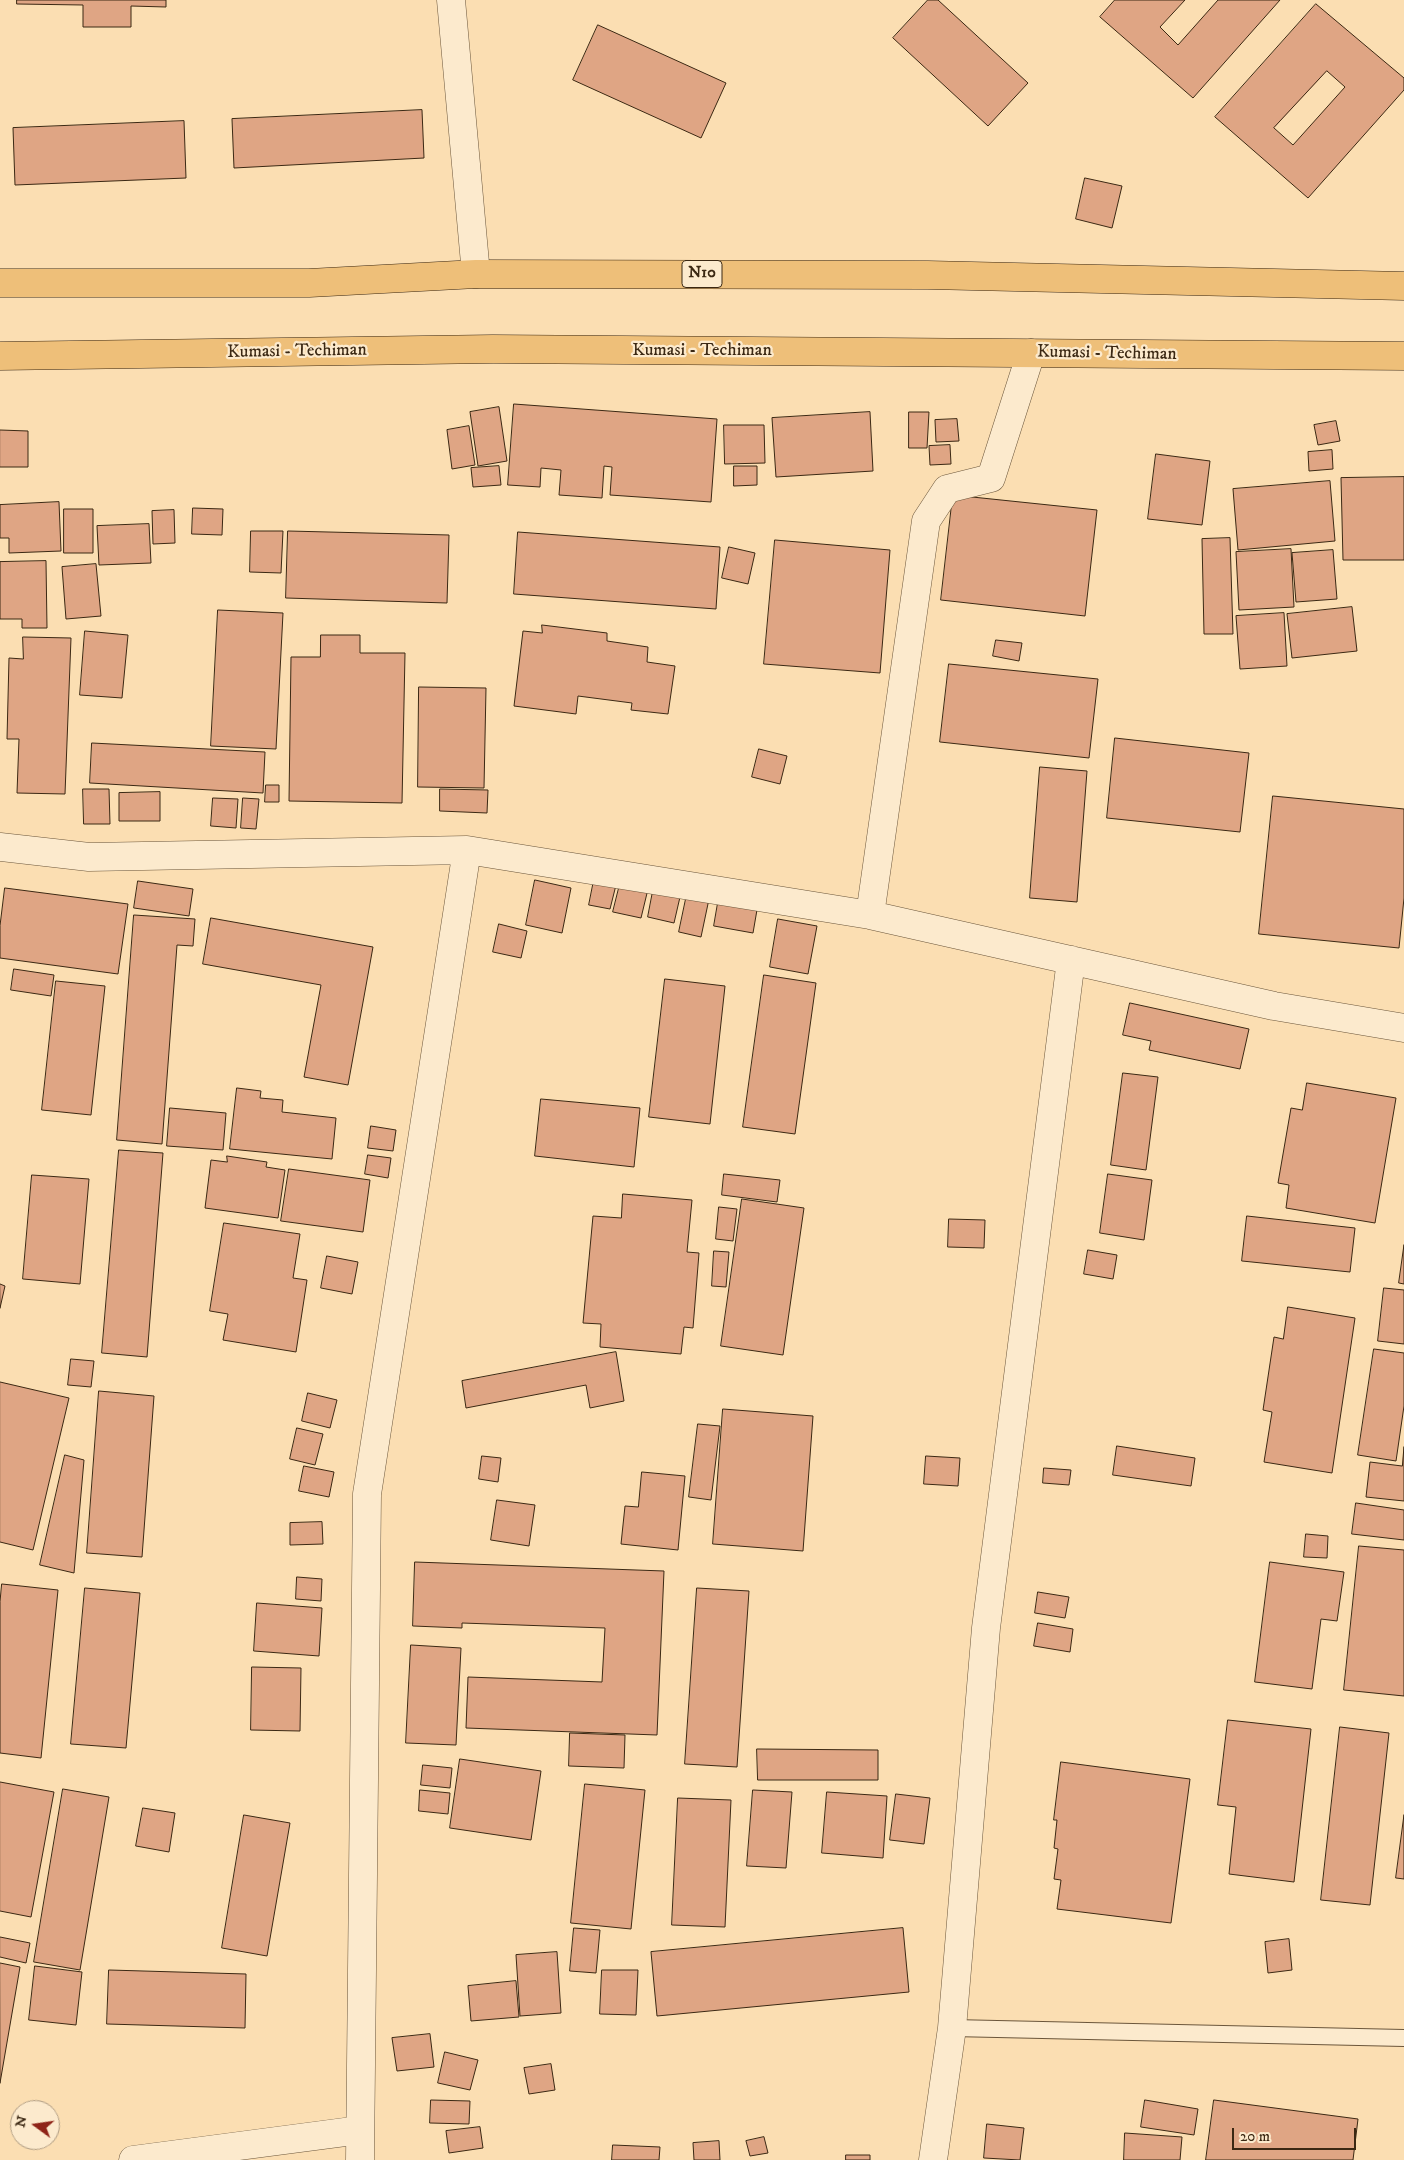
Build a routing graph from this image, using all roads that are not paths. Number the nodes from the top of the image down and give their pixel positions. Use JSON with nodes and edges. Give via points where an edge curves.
{"nodes":[{"id":1,"x":450,"y":0,"type":"edge"},
{"id":2,"x":476,"y":274,"type":"junction"},
{"id":3,"x":0,"y":283,"type":"edge"},
{"id":4,"x":1404,"y":286,"type":"edge"},
{"id":5,"x":1031,"y":353,"type":"junction"},
{"id":6,"x":0,"y":356,"type":"edge"},
{"id":7,"x":1404,"y":356,"type":"edge"},
{"id":8,"x":0,"y":848,"type":"edge"},
{"id":9,"x":466,"y":850,"type":"junction"},
{"id":10,"x":870,"y":915,"type":"junction"},
{"id":11,"x":1071,"y":960,"type":"junction"},
{"id":12,"x":1404,"y":1028,"type":"edge"},
{"id":13,"x":952,"y":2028,"type":"junction"},
{"id":14,"x":1404,"y":2038,"type":"edge"},
{"id":15,"x":360,"y":2130,"type":"junction"},
{"id":16,"x":133,"y":2160,"type":"edge"},
{"id":17,"x":360,"y":2160,"type":"edge"},
{"id":18,"x":933,"y":2160,"type":"edge"}],
"edges":[{"from":1,"to":2,"type":"street"},
{"from":2,"to":3,"type":"highway","number":"N10","via":[[309,283]]},
{"from":2,"to":4,"type":"highway","number":"N10","via":[[928,275]]},
{"from":5,"to":6,"type":"highway","name":"Kumasi - Techiman","via":[[493,349]]},
{"from":5,"to":7,"type":"highway","name":"Kumasi - Techiman"},
{"from":5,"to":10,"type":"street","via":[[991,478],[947,488],[926,521]]},
{"from":8,"to":9,"type":"street","via":[[90,856]]},
{"from":9,"to":10,"type":"street"},
{"from":9,"to":15,"type":"street","via":[[367,1494]]},
{"from":10,"to":11,"type":"street"},
{"from":11,"to":12,"type":"street","via":[[1274,1006]]},
{"from":11,"to":13,"type":"street","via":[[986,1628]]},
{"from":13,"to":14,"type":"lane"},
{"from":13,"to":18,"type":"street"},
{"from":15,"to":16,"type":"street"},
{"from":15,"to":17,"type":"street"}]}
